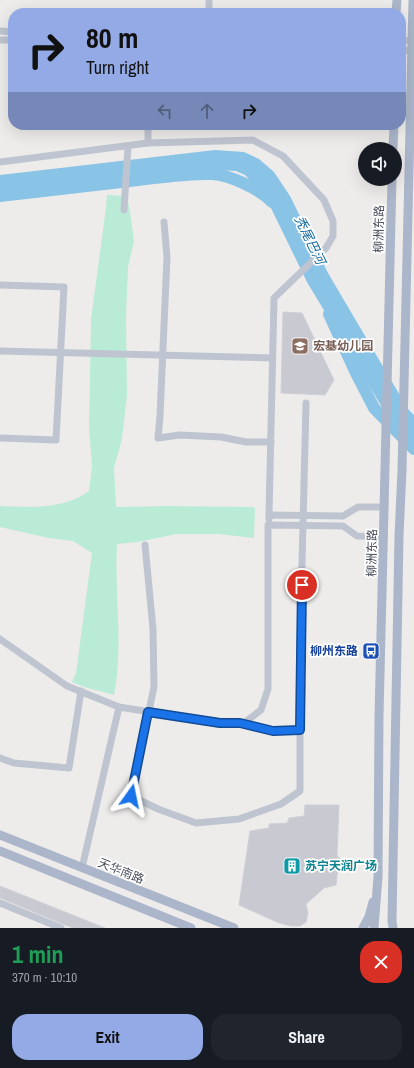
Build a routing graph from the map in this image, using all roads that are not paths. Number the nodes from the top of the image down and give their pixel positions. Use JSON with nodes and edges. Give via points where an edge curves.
{"nodes":[{"id":1,"x":413,"y":0,"type":"edge"},
{"id":2,"x":413,"y":41,"type":"edge"},
{"id":3,"x":413,"y":51,"type":"edge"},
{"id":4,"x":148,"y":130,"type":"edge"},
{"id":5,"x":394,"y":130,"type":"edge"},
{"id":6,"x":393,"y":142,"type":"edge"},
{"id":7,"x":148,"y":143,"type":"junction"},
{"id":8,"x":128,"y":146,"type":"junction"},
{"id":9,"x":0,"y":162,"type":"edge"},
{"id":10,"x":392,"y":186,"type":"edge"},
{"id":11,"x":124,"y":210,"type":"dead end"},
{"id":12,"x":164,"y":222,"type":"dead end"},
{"id":13,"x":0,"y":285,"type":"edge"},
{"id":14,"x":0,"y":351,"type":"edge"},
{"id":15,"x":61,"y":352,"type":"junction"},
{"id":16,"x":162,"y":354,"type":"junction"},
{"id":17,"x":272,"y":358,"type":"junction"},
{"id":18,"x":306,"y":403,"type":"dead end"},
{"id":19,"x":0,"y":438,"type":"edge"},
{"id":20,"x":270,"y":442,"type":"junction"},
{"id":21,"x":384,"y":507,"type":"junction"},
{"id":22,"x":269,"y":515,"type":"junction"},
{"id":23,"x":304,"y":516,"type":"junction"},
{"id":24,"x":268,"y":524,"type":"junction"},
{"id":25,"x":303,"y":525,"type":"junction"},
{"id":26,"x":384,"y":537,"type":"junction"},
{"id":27,"x":145,"y":545,"type":"dead end"},
{"id":28,"x":0,"y":639,"type":"edge"},
{"id":29,"x":81,"y":692,"type":"junction"},
{"id":30,"x":119,"y":707,"type":"junction"},
{"id":31,"x":148,"y":712,"type":"junction"},
{"id":32,"x":240,"y":723,"type":"junction"},
{"id":33,"x":300,"y":730,"type":"junction"},
{"id":34,"x":0,"y":758,"type":"edge"},
{"id":35,"x":0,"y":835,"type":"edge"},
{"id":36,"x":392,"y":842,"type":"junction"},
{"id":37,"x":0,"y":851,"type":"edge"},
{"id":38,"x":82,"y":868,"type":"junction"},
{"id":39,"x":378,"y":877,"type":"junction"},
{"id":40,"x":0,"y":903,"type":"edge"},
{"id":41,"x":61,"y":928,"type":"edge"},
{"id":42,"x":191,"y":928,"type":"edge"},
{"id":43,"x":234,"y":928,"type":"edge"},
{"id":44,"x":364,"y":928,"type":"edge"},
{"id":45,"x":374,"y":928,"type":"edge"},
{"id":46,"x":386,"y":928,"type":"edge"},
{"id":47,"x":393,"y":928,"type":"edge"}],
"edges":[{"from":1,"to":2,"type":"main road"},
{"from":2,"to":3,"type":"main road"},
{"from":3,"to":36,"type":"main road"},
{"from":4,"to":7,"type":"street"},
{"from":5,"to":6,"type":"main road"},
{"from":7,"to":8,"type":"street"},
{"from":7,"to":17,"type":"street","via":[[253,140],[283,156],[324,200],[333,221],[333,236],[326,248],[274,298]]},
{"from":8,"to":9,"type":"street"},
{"from":8,"to":11,"type":"street"},
{"from":10,"to":21,"type":"main road","name":"柳洲东路"},
{"from":12,"to":16,"type":"street","via":[[167,257]]},
{"from":13,"to":15,"type":"street","via":[[64,287]]},
{"from":14,"to":15,"type":"street"},
{"from":15,"to":16,"type":"street"},
{"from":15,"to":19,"type":"street","via":[[56,440]]},
{"from":16,"to":17,"type":"street"},
{"from":16,"to":20,"type":"street","via":[[158,438],[221,437],[246,442]]},
{"from":17,"to":20,"type":"street"},
{"from":18,"to":23,"type":"street"},
{"from":20,"to":22,"type":"street"},
{"from":21,"to":23,"type":"street","via":[[358,507],[343,516]]},
{"from":21,"to":26,"type":"main road","name":"柳洲东路"},
{"from":22,"to":23,"type":"street"},
{"from":22,"to":24,"type":"street"},
{"from":23,"to":25,"type":"street"},
{"from":24,"to":25,"type":"street"},
{"from":24,"to":32,"type":"street","via":[[268,689],[261,710],[244,724]]},
{"from":25,"to":26,"type":"street","via":[[343,526],[357,536]]},
{"from":25,"to":33,"type":"street"},
{"from":26,"to":39,"type":"main road","name":"柳洲东路"},
{"from":27,"to":31,"type":"street","via":[[153,629],[154,687]]},
{"from":28,"to":29,"type":"street","via":[[68,686]]},
{"from":29,"to":30,"type":"street"},
{"from":29,"to":34,"type":"street","via":[[69,768],[14,763]]},
{"from":30,"to":31,"type":"street"},
{"from":30,"to":38,"type":"street"},
{"from":31,"to":32,"type":"street","via":[[220,723]]},
{"from":31,"to":33,"type":"street","via":[[131,796],[196,823],[239,819],[281,804],[300,791]]},
{"from":32,"to":33,"type":"street","via":[[273,731]]},
{"from":35,"to":38,"type":"main road","name":"天华南路"},
{"from":36,"to":46,"type":"main road"},
{"from":36,"to":47,"type":"main road"},
{"from":37,"to":42,"type":"main road"},
{"from":38,"to":43,"type":"main road","name":"天华南路"},
{"from":39,"to":44,"type":"main road"},
{"from":39,"to":45,"type":"main road","name":"柳洲东路"},
{"from":40,"to":41,"type":"street"}]}
